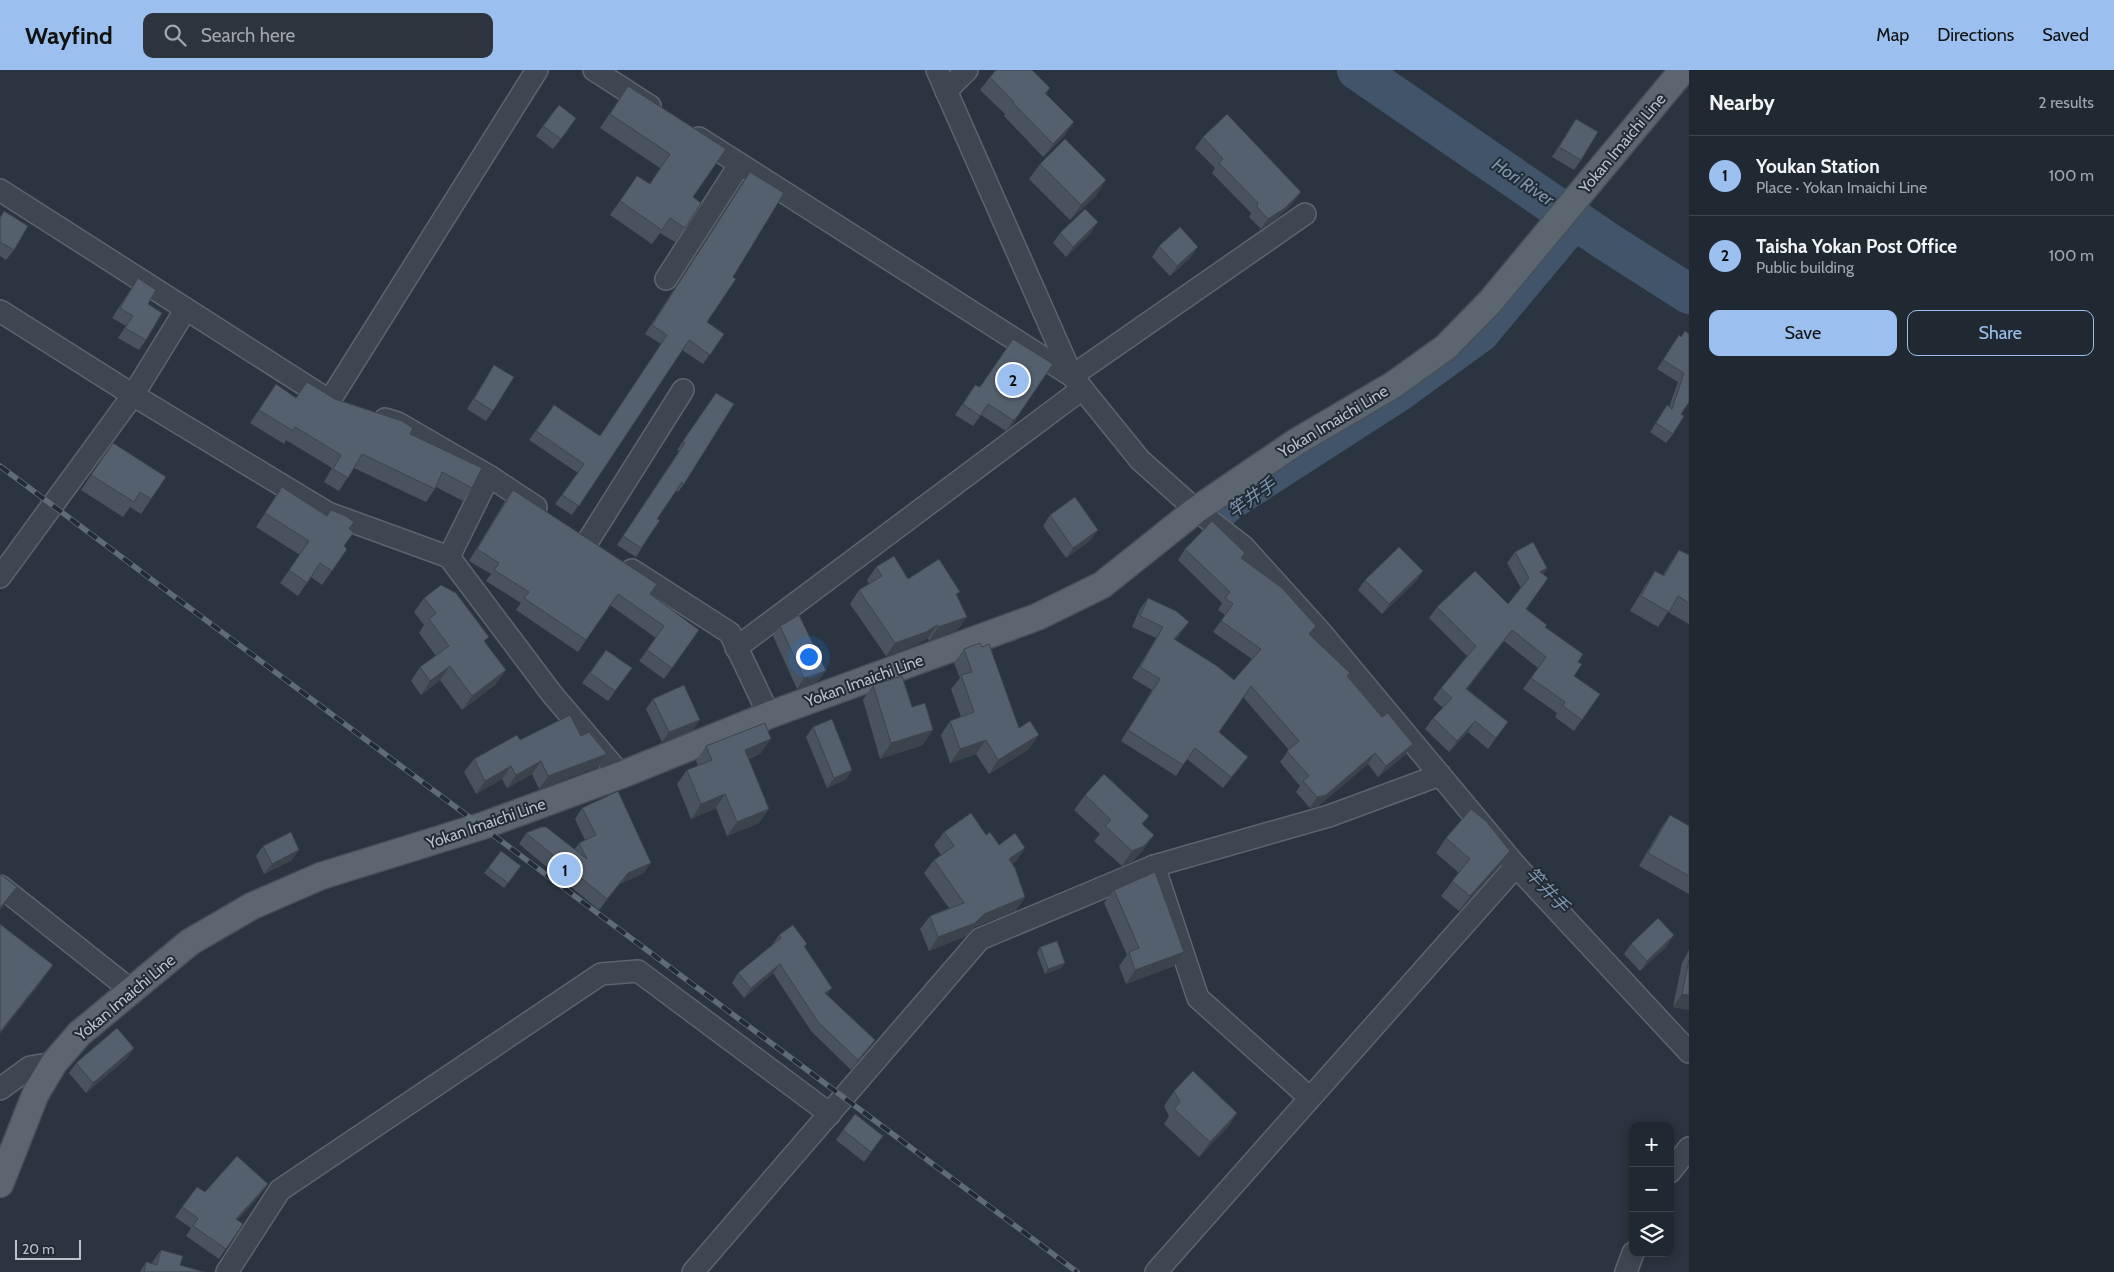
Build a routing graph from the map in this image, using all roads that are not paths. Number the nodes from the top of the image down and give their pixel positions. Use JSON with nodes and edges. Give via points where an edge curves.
{"nodes":[{"id":1,"x":537,"y":70,"type":"edge"},
{"id":2,"x":594,"y":70,"type":"edge"},
{"id":3,"x":937,"y":70,"type":"edge"},
{"id":4,"x":967,"y":70,"type":"edge"},
{"id":5,"x":1683,"y":70,"type":"edge"},
{"id":6,"x":946,"y":91,"type":"junction"},
{"id":7,"x":740,"y":164,"type":"junction"},
{"id":8,"x":0,"y":190,"type":"edge"},
{"id":9,"x":1305,"y":214,"type":"dead end"},
{"id":10,"x":666,"y":279,"type":"dead end"},
{"id":11,"x":186,"y":309,"type":"junction"},
{"id":12,"x":0,"y":311,"type":"edge"},
{"id":13,"x":1077,"y":383,"type":"junction"},
{"id":14,"x":683,"y":390,"type":"dead end"},
{"id":15,"x":132,"y":395,"type":"junction"},
{"id":16,"x":347,"y":406,"type":"junction"},
{"id":17,"x":489,"y":476,"type":"junction"},
{"id":18,"x":1196,"y":510,"type":"junction"},
{"id":19,"x":586,"y":540,"type":"junction"},
{"id":20,"x":448,"y":557,"type":"junction"},
{"id":21,"x":0,"y":577,"type":"edge"},
{"id":22,"x":736,"y":648,"type":"junction"},
{"id":23,"x":769,"y":715,"type":"junction"},
{"id":24,"x":620,"y":775,"type":"junction"},
{"id":25,"x":1440,"y":775,"type":"junction"},
{"id":26,"x":1154,"y":866,"type":"junction"},
{"id":27,"x":1516,"y":866,"type":"junction"},
{"id":28,"x":0,"y":886,"type":"edge"},
{"id":29,"x":132,"y":991,"type":"junction"},
{"id":30,"x":1689,"y":1052,"type":"edge"},
{"id":31,"x":54,"y":1063,"type":"junction"},
{"id":32,"x":0,"y":1089,"type":"edge"},
{"id":33,"x":1310,"y":1098,"type":"junction"},
{"id":34,"x":830,"y":1114,"type":"junction"},
{"id":35,"x":1689,"y":1148,"type":"edge"},
{"id":36,"x":1674,"y":1167,"type":"edge"},
{"id":37,"x":0,"y":1184,"type":"edge"},
{"id":38,"x":1632,"y":1257,"type":"edge"},
{"id":39,"x":227,"y":1272,"type":"edge"},
{"id":40,"x":693,"y":1272,"type":"edge"},
{"id":41,"x":1156,"y":1272,"type":"edge"},
{"id":42,"x":1626,"y":1272,"type":"edge"}],
"edges":[{"from":1,"to":16,"type":"street"},
{"from":2,"to":7,"type":"street"},
{"from":3,"to":6,"type":"street"},
{"from":4,"to":6,"type":"street"},
{"from":5,"to":18,"type":"main road","name":"Yokan Imaichi Line","via":[[1490,302],[1446,347],[1394,385],[1296,442]]},
{"from":6,"to":13,"type":"street"},
{"from":7,"to":10,"type":"street"},
{"from":7,"to":13,"type":"street"},
{"from":8,"to":11,"type":"street"},
{"from":9,"to":13,"type":"street"},
{"from":11,"to":15,"type":"street"},
{"from":11,"to":16,"type":"street"},
{"from":12,"to":15,"type":"street"},
{"from":13,"to":18,"type":"street","via":[[1140,460]]},
{"from":13,"to":22,"type":"street"},
{"from":14,"to":19,"type":"street"},
{"from":15,"to":20,"type":"street","via":[[328,513]]},
{"from":15,"to":21,"type":"street"},
{"from":16,"to":17,"type":"street","via":[[398,423]]},
{"from":17,"to":19,"type":"street"},
{"from":17,"to":20,"type":"street"},
{"from":18,"to":23,"type":"main road","name":"Yokan Imaichi Line","via":[[1102,585],[1037,616]]},
{"from":18,"to":25,"type":"street","via":[[1243,546],[1319,630]]},
{"from":19,"to":22,"type":"street","via":[[730,633]]},
{"from":20,"to":24,"type":"street","via":[[552,694]]},
{"from":22,"to":23,"type":"street"},
{"from":23,"to":24,"type":"main road","name":"Yokan Imaichi Line"},
{"from":24,"to":29,"type":"main road","name":"Yokan Imaichi Line","via":[[482,826],[320,876],[269,899],[190,942]]},
{"from":25,"to":26,"type":"street","via":[[1329,816]]},
{"from":25,"to":27,"type":"street"},
{"from":26,"to":33,"type":"street","via":[[1198,998]]},
{"from":26,"to":34,"type":"street","via":[[980,938]]},
{"from":27,"to":30,"type":"street"},
{"from":27,"to":33,"type":"street"},
{"from":28,"to":29,"type":"street"},
{"from":29,"to":31,"type":"main road","name":"Yokan Imaichi Line","via":[[79,1034]]},
{"from":31,"to":32,"type":"street","via":[[30,1067]]},
{"from":31,"to":37,"type":"main road","name":"Yokan Imaichi Line","via":[[36,1093]]},
{"from":33,"to":41,"type":"street"},
{"from":34,"to":39,"type":"street","via":[[638,971],[601,974],[280,1190]]},
{"from":34,"to":40,"type":"street"},
{"from":35,"to":36,"type":"street"},
{"from":38,"to":42,"type":"street"}]}
